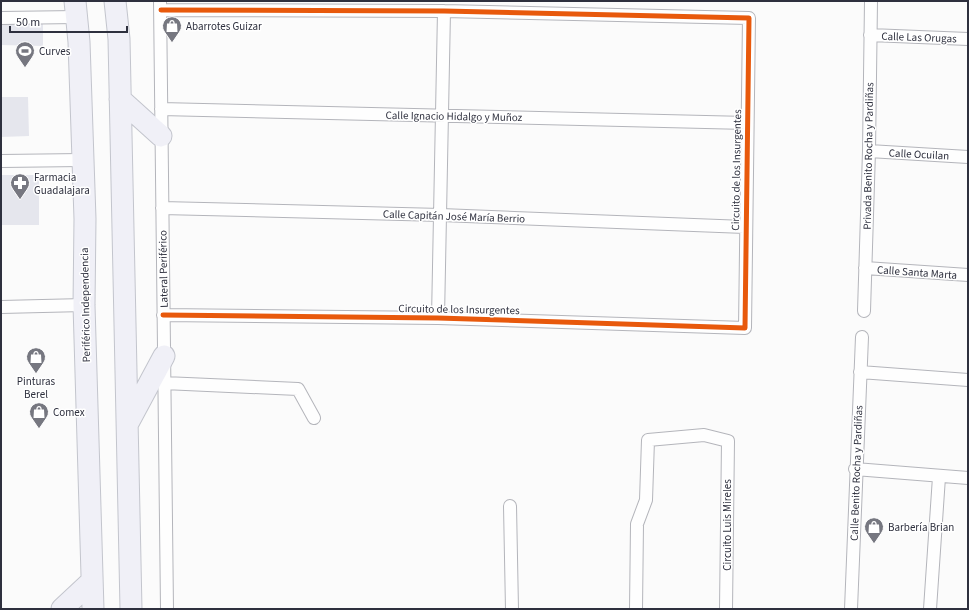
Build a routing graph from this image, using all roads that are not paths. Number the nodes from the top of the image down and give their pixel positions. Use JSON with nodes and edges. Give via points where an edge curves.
{"nodes":[{"id":1,"x":115,"y":1,"type":"edge"},
{"id":2,"x":872,"y":1,"type":"edge"},
{"id":3,"x":161,"y":6,"type":"edge"},
{"id":4,"x":76,"y":9,"type":"edge"},
{"id":5,"x":444,"y":11,"type":"junction"},
{"id":6,"x":1,"y":18,"type":"edge"},
{"id":7,"x":870,"y":35,"type":"junction"},
{"id":8,"x":968,"y":39,"type":"edge"},
{"id":9,"x":120,"y":99,"type":"junction"},
{"id":10,"x":161,"y":109,"type":"junction"},
{"id":11,"x":442,"y":115,"type":"junction"},
{"id":12,"x":747,"y":123,"type":"junction"},
{"id":13,"x":161,"y":136,"type":"junction"},
{"id":14,"x":869,"y":151,"type":"junction"},
{"id":15,"x":968,"y":157,"type":"edge"},
{"id":16,"x":82,"y":160,"type":"junction"},
{"id":17,"x":1,"y":161,"type":"edge"},
{"id":18,"x":162,"y":208,"type":"junction"},
{"id":19,"x":441,"y":215,"type":"junction"},
{"id":20,"x":745,"y":227,"type":"junction"},
{"id":21,"x":865,"y":268,"type":"junction"},
{"id":22,"x":968,"y":275,"type":"edge"},
{"id":23,"x":84,"y":305,"type":"junction"},
{"id":24,"x":1,"y":307,"type":"edge"},
{"id":25,"x":864,"y":311,"type":"dead end"},
{"id":26,"x":163,"y":316,"type":"junction"},
{"id":27,"x":438,"y":318,"type":"junction"},
{"id":28,"x":862,"y":337,"type":"dead end"},
{"id":29,"x":164,"y":356,"type":"junction"},
{"id":30,"x":860,"y":372,"type":"junction"},
{"id":31,"x":968,"y":380,"type":"edge"},
{"id":32,"x":164,"y":383,"type":"junction"},
{"id":33,"x":314,"y":418,"type":"dead end"},
{"id":34,"x":127,"y":423,"type":"junction"},
{"id":35,"x":855,"y":469,"type":"junction"},
{"id":36,"x":939,"y":477,"type":"junction"},
{"id":37,"x":968,"y":478,"type":"edge"},
{"id":38,"x":510,"y":506,"type":"dead end"},
{"id":39,"x":92,"y":580,"type":"junction"},
{"id":40,"x":62,"y":609,"type":"edge"},
{"id":41,"x":93,"y":609,"type":"edge"},
{"id":42,"x":131,"y":609,"type":"edge"},
{"id":43,"x":167,"y":609,"type":"edge"},
{"id":44,"x":512,"y":609,"type":"edge"},
{"id":45,"x":636,"y":609,"type":"edge"},
{"id":46,"x":726,"y":609,"type":"edge"},
{"id":47,"x":851,"y":609,"type":"edge"},
{"id":48,"x":930,"y":609,"type":"edge"}],
"edges":[{"from":1,"to":9,"type":"highway","via":[[119,39]]},
{"from":2,"to":7,"type":"street","name":"Privada Benito Rocha y Pardiñas"},
{"from":3,"to":5,"type":"street","name":"Circuito de los Insurgentes"},
{"from":3,"to":10,"type":"street","name":"Lateral Periférico"},
{"from":4,"to":6,"type":"street"},
{"from":4,"to":16,"type":"highway","name":"Periférico Independencia"},
{"from":5,"to":11,"type":"street"},
{"from":5,"to":12,"type":"street","name":"Circuito de los Insurgentes","via":[[749,18]]},
{"from":7,"to":8,"type":"street","name":"Calle Las Orugas"},
{"from":7,"to":14,"type":"street","name":"Privada Benito Rocha y Pardiñas"},
{"from":9,"to":13,"type":"highway"},
{"from":9,"to":34,"type":"highway"},
{"from":10,"to":11,"type":"street","name":"Calle Ignacio Hidalgo y Muñoz"},
{"from":10,"to":13,"type":"street","name":"Lateral Periférico"},
{"from":11,"to":12,"type":"street","name":"Calle Ignacio Hidalgo y Muñoz"},
{"from":11,"to":19,"type":"street"},
{"from":12,"to":20,"type":"street","name":"Circuito de los Insurgentes"},
{"from":13,"to":18,"type":"street","name":"Lateral Periférico"},
{"from":14,"to":15,"type":"street","name":"Calle Ocuilan"},
{"from":14,"to":21,"type":"street","name":"Privada Benito Rocha y Pardiñas"},
{"from":16,"to":17,"type":"street"},
{"from":16,"to":23,"type":"highway","name":"Periférico Independencia","via":[[85,219]]},
{"from":18,"to":19,"type":"street","name":"Calle Capitán José María Berrio"},
{"from":18,"to":26,"type":"street","name":"Lateral Periférico"},
{"from":19,"to":20,"type":"street","name":"Calle Capitán José María Berrio"},
{"from":19,"to":27,"type":"street"},
{"from":20,"to":27,"type":"street","name":"Circuito de los Insurgentes","via":[[745,328]]},
{"from":21,"to":22,"type":"street","name":"Calle Santa Marta"},
{"from":21,"to":25,"type":"street","name":"Privada Benito Rocha y Pardiñas"},
{"from":23,"to":24,"type":"street"},
{"from":23,"to":39,"type":"highway","name":"Periférico Independencia"},
{"from":26,"to":27,"type":"street","name":"Circuito de los Insurgentes"},
{"from":26,"to":29,"type":"street","name":"Lateral Periférico"},
{"from":28,"to":30,"type":"street","name":"Calle Benito Rocha y Pardiñas"},
{"from":29,"to":32,"type":"street","name":"Lateral Periférico"},
{"from":29,"to":34,"type":"highway"},
{"from":30,"to":31,"type":"street"},
{"from":30,"to":35,"type":"street","name":"Calle Benito Rocha y Pardiñas"},
{"from":32,"to":33,"type":"street","via":[[298,389]]},
{"from":32,"to":43,"type":"street","name":"Lateral Periférico"},
{"from":34,"to":42,"type":"highway"},
{"from":35,"to":36,"type":"street"},
{"from":35,"to":47,"type":"street","name":"Calle Benito Rocha y Pardiñas"},
{"from":36,"to":37,"type":"street"},
{"from":36,"to":48,"type":"street"},
{"from":38,"to":44,"type":"street"},
{"from":39,"to":40,"type":"highway"},
{"from":39,"to":41,"type":"highway","name":"Periférico Independencia"},
{"from":45,"to":46,"type":"street","name":"Circuito Luis Mireles","via":[[637,524],[646,500],[648,440],[704,435],[728,441]]}]}
